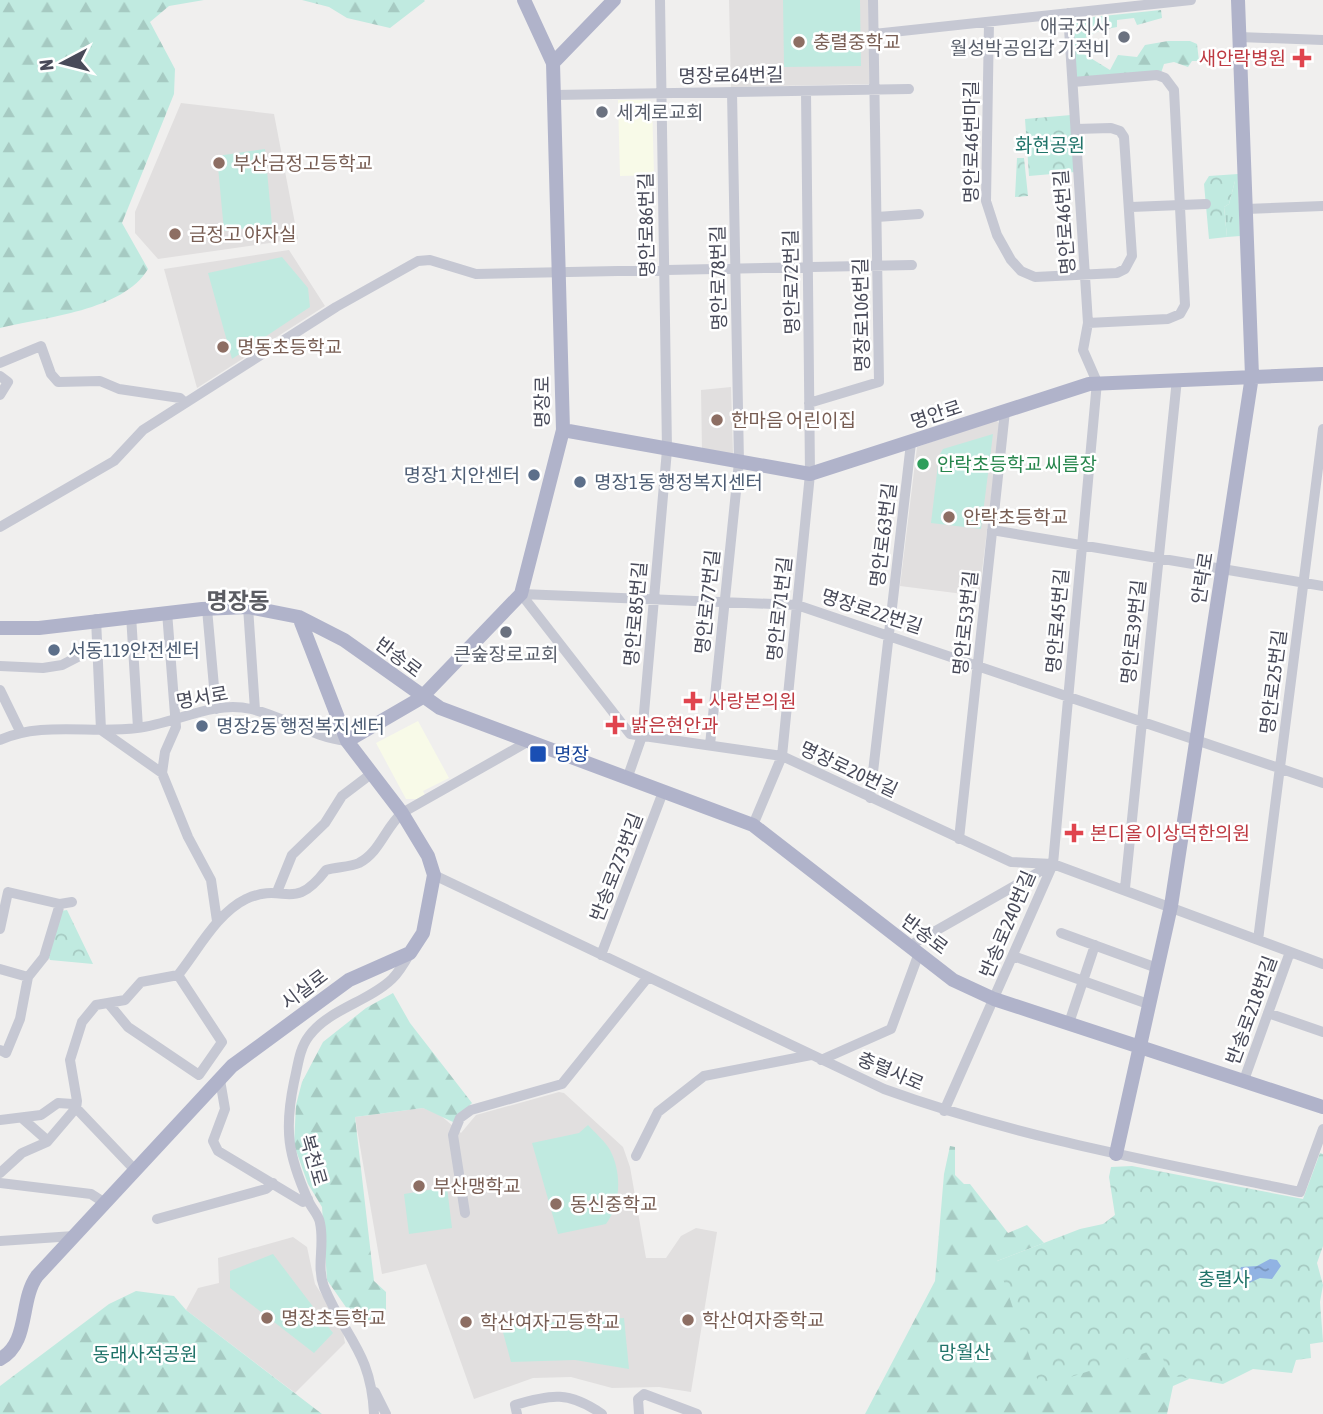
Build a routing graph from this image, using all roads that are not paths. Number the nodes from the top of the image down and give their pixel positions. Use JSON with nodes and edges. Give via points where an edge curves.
{"nodes":[{"id":1,"x":524,"y":0,"type":"edge"},
{"id":2,"x":614,"y":0,"type":"edge"},
{"id":3,"x":660,"y":0,"type":"edge"},
{"id":4,"x":873,"y":0,"type":"edge"},
{"id":5,"x":1191,"y":0,"type":"edge"},
{"id":6,"x":1238,"y":0,"type":"edge"},
{"id":7,"x":1069,"y":13,"type":"junction"},
{"id":8,"x":989,"y":22,"type":"junction"},
{"id":9,"x":874,"y":34,"type":"junction"},
{"id":10,"x":1239,"y":37,"type":"junction"},
{"id":11,"x":1323,"y":40,"type":"edge"},
{"id":12,"x":553,"y":63,"type":"junction"},
{"id":13,"x":1073,"y":82,"type":"junction"},
{"id":14,"x":874,"y":89,"type":"junction"},
{"id":15,"x":909,"y":89,"type":"dead end"},
{"id":16,"x":806,"y":91,"type":"junction"},
{"id":17,"x":732,"y":92,"type":"junction"},
{"id":18,"x":662,"y":93,"type":"junction"},
{"id":19,"x":554,"y":95,"type":"junction"},
{"id":20,"x":1076,"y":130,"type":"junction"},
{"id":21,"x":1206,"y":204,"type":"dead end"},
{"id":22,"x":1178,"y":205,"type":"junction"},
{"id":23,"x":1323,"y":206,"type":"edge"},
{"id":24,"x":1131,"y":207,"type":"junction"},
{"id":25,"x":1246,"y":209,"type":"junction"},
{"id":26,"x":919,"y":214,"type":"dead end"},
{"id":27,"x":877,"y":217,"type":"junction"},
{"id":28,"x":877,"y":265,"type":"junction"},
{"id":29,"x":912,"y":265,"type":"dead end"},
{"id":30,"x":808,"y":267,"type":"junction"},
{"id":31,"x":735,"y":268,"type":"junction"},
{"id":32,"x":664,"y":270,"type":"junction"},
{"id":33,"x":559,"y":272,"type":"junction"},
{"id":34,"x":1085,"y":274,"type":"junction"},
{"id":35,"x":1088,"y":323,"type":"junction"},
{"id":36,"x":0,"y":363,"type":"edge"},
{"id":37,"x":1323,"y":374,"type":"edge"},
{"id":38,"x":1252,"y":376,"type":"junction"},
{"id":39,"x":4,"y":379,"type":"edge"},
{"id":40,"x":1177,"y":379,"type":"junction"},
{"id":41,"x":1097,"y":383,"type":"junction"},
{"id":42,"x":0,"y":395,"type":"edge"},
{"id":43,"x":809,"y":402,"type":"junction"},
{"id":44,"x":185,"y":403,"type":"junction"},
{"id":45,"x":1005,"y":411,"type":"junction"},
{"id":46,"x":1323,"y":429,"type":"edge"},
{"id":47,"x":563,"y":430,"type":"junction"},
{"id":48,"x":911,"y":443,"type":"junction"},
{"id":49,"x":667,"y":450,"type":"junction"},
{"id":50,"x":739,"y":462,"type":"junction"},
{"id":51,"x":810,"y":474,"type":"junction"},
{"id":52,"x":0,"y":527,"type":"edge"},
{"id":53,"x":992,"y":530,"type":"junction"},
{"id":54,"x":1082,"y":545,"type":"junction"},
{"id":55,"x":1158,"y":559,"type":"junction"},
{"id":56,"x":1223,"y":570,"type":"junction"},
{"id":57,"x":1304,"y":583,"type":"junction"},
{"id":58,"x":1323,"y":586,"type":"edge"},
{"id":59,"x":521,"y":594,"type":"junction"},
{"id":60,"x":654,"y":598,"type":"junction"},
{"id":61,"x":724,"y":602,"type":"junction"},
{"id":62,"x":797,"y":605,"type":"junction"},
{"id":63,"x":248,"y":607,"type":"junction"},
{"id":64,"x":207,"y":608,"type":"junction"},
{"id":65,"x":167,"y":612,"type":"junction"},
{"id":66,"x":131,"y":615,"type":"junction"},
{"id":67,"x":299,"y":617,"type":"junction"},
{"id":68,"x":96,"y":619,"type":"junction"},
{"id":69,"x":0,"y":628,"type":"edge"},
{"id":70,"x":889,"y":635,"type":"junction"},
{"id":71,"x":97,"y":647,"type":"junction"},
{"id":72,"x":978,"y":664,"type":"junction"},
{"id":73,"x":0,"y":666,"type":"edge"},
{"id":74,"x":0,"y":690,"type":"edge"},
{"id":75,"x":1067,"y":697,"type":"junction"},
{"id":76,"x":421,"y":698,"type":"junction"},
{"id":77,"x":216,"y":709,"type":"junction"},
{"id":78,"x":255,"y":710,"type":"junction"},
{"id":79,"x":176,"y":719,"type":"junction"},
{"id":80,"x":1142,"y":721,"type":"junction"},
{"id":81,"x":138,"y":728,"type":"junction"},
{"id":82,"x":101,"y":730,"type":"junction"},
{"id":83,"x":20,"y":731,"type":"junction"},
{"id":84,"x":642,"y":736,"type":"junction"},
{"id":85,"x":0,"y":740,"type":"edge"},
{"id":86,"x":1197,"y":740,"type":"junction"},
{"id":87,"x":347,"y":741,"type":"junction"},
{"id":88,"x":528,"y":741,"type":"junction"},
{"id":89,"x":710,"y":746,"type":"junction"},
{"id":90,"x":782,"y":757,"type":"junction"},
{"id":91,"x":1280,"y":768,"type":"junction"},
{"id":92,"x":162,"y":773,"type":"junction"},
{"id":93,"x":371,"y":774,"type":"junction"},
{"id":94,"x":627,"y":779,"type":"junction"},
{"id":95,"x":1323,"y":783,"type":"edge"},
{"id":96,"x":663,"y":792,"type":"junction"},
{"id":97,"x":870,"y":798,"type":"junction"},
{"id":98,"x":402,"y":813,"type":"junction"},
{"id":99,"x":753,"y":825,"type":"junction"},
{"id":100,"x":959,"y":839,"type":"junction"},
{"id":101,"x":1053,"y":864,"type":"junction"},
{"id":102,"x":434,"y":875,"type":"junction"},
{"id":103,"x":1125,"y":888,"type":"junction"},
{"id":104,"x":277,"y":892,"type":"junction"},
{"id":105,"x":1171,"y":906,"type":"junction"},
{"id":106,"x":2,"y":914,"type":"edge"},
{"id":107,"x":217,"y":921,"type":"junction"},
{"id":108,"x":0,"y":929,"type":"edge"},
{"id":109,"x":1060,"y":933,"type":"dead end"},
{"id":110,"x":1258,"y":940,"type":"junction"},
{"id":111,"x":1095,"y":945,"type":"junction"},
{"id":112,"x":914,"y":950,"type":"junction"},
{"id":113,"x":1290,"y":952,"type":"junction"},
{"id":114,"x":410,"y":953,"type":"junction"},
{"id":115,"x":601,"y":955,"type":"junction"},
{"id":116,"x":1013,"y":956,"type":"junction"},
{"id":117,"x":1323,"y":964,"type":"edge"},
{"id":118,"x":1157,"y":968,"type":"junction"},
{"id":119,"x":0,"y":969,"type":"edge"},
{"id":120,"x":177,"y":975,"type":"junction"},
{"id":121,"x":28,"y":977,"type":"junction"},
{"id":122,"x":648,"y":977,"type":"junction"},
{"id":123,"x":1084,"y":982,"type":"junction"},
{"id":124,"x":994,"y":999,"type":"junction"},
{"id":125,"x":108,"y":1004,"type":"junction"},
{"id":126,"x":1148,"y":1004,"type":"junction"},
{"id":127,"x":1268,"y":1013,"type":"junction"},
{"id":128,"x":1069,"y":1023,"type":"junction"},
{"id":129,"x":1323,"y":1032,"type":"edge"},
{"id":130,"x":1138,"y":1046,"type":"junction"},
{"id":131,"x":0,"y":1050,"type":"edge"},
{"id":132,"x":817,"y":1057,"type":"junction"},
{"id":133,"x":220,"y":1080,"type":"junction"},
{"id":134,"x":1244,"y":1080,"type":"junction"},
{"id":135,"x":1323,"y":1107,"type":"edge"},
{"id":136,"x":76,"y":1108,"type":"junction"},
{"id":137,"x":944,"y":1111,"type":"junction"},
{"id":138,"x":23,"y":1119,"type":"junction"},
{"id":139,"x":0,"y":1120,"type":"edge"},
{"id":140,"x":1323,"y":1129,"type":"edge"},
{"id":141,"x":48,"y":1141,"type":"junction"},
{"id":142,"x":1116,"y":1154,"type":"junction"},
{"id":143,"x":636,"y":1156,"type":"dead end"},
{"id":144,"x":135,"y":1170,"type":"junction"},
{"id":145,"x":0,"y":1173,"type":"edge"},
{"id":146,"x":0,"y":1183,"type":"edge"},
{"id":147,"x":273,"y":1183,"type":"junction"},
{"id":148,"x":308,"y":1199,"type":"junction"},
{"id":149,"x":105,"y":1203,"type":"junction"},
{"id":150,"x":465,"y":1213,"type":"dead end"},
{"id":151,"x":157,"y":1219,"type":"dead end"},
{"id":152,"x":74,"y":1236,"type":"junction"},
{"id":153,"x":0,"y":1241,"type":"edge"},
{"id":154,"x":0,"y":1359,"type":"edge"},
{"id":155,"x":373,"y":1386,"type":"junction"},
{"id":156,"x":374,"y":1414,"type":"edge"},
{"id":157,"x":386,"y":1414,"type":"edge"},
{"id":158,"x":517,"y":1414,"type":"edge"},
{"id":159,"x":602,"y":1414,"type":"edge"},
{"id":160,"x":639,"y":1414,"type":"edge"},
{"id":161,"x":697,"y":1414,"type":"edge"}],
"edges":[{"from":1,"to":12,"type":"main road"},
{"from":2,"to":12,"type":"main road"},
{"from":3,"to":18,"type":"street","name":"명안로86번길"},
{"from":4,"to":9,"type":"street","name":"명장로106번길"},
{"from":5,"to":7,"type":"street"},
{"from":6,"to":10,"type":"main road","name":"안락로"},
{"from":7,"to":8,"type":"street"},
{"from":7,"to":13,"type":"street","name":"명안로46번길"},
{"from":8,"to":9,"type":"street"},
{"from":8,"to":34,"type":"street","name":"명안로46번마길","via":[[986,201],[991,222],[1021,271],[1035,276]]},
{"from":9,"to":14,"type":"street","name":"명장로106번길"},
{"from":10,"to":11,"type":"street"},
{"from":10,"to":25,"type":"main road","name":"안락로"},
{"from":12,"to":19,"type":"main road","name":"명장로"},
{"from":13,"to":20,"type":"street","name":"명안로46번길"},
{"from":13,"to":22,"type":"street","via":[[1157,75],[1171,83]]},
{"from":14,"to":15,"type":"street","name":"명장로64번길"},
{"from":14,"to":16,"type":"street","name":"명장로64번길"},
{"from":14,"to":27,"type":"street","name":"명장로106번길"},
{"from":16,"to":17,"type":"street","name":"명장로64번길"},
{"from":16,"to":30,"type":"street","name":"명안로72번길"},
{"from":17,"to":18,"type":"street","name":"명장로64번길"},
{"from":17,"to":31,"type":"street","name":"명안로78번길"},
{"from":18,"to":19,"type":"street","name":"명장로64번길"},
{"from":18,"to":32,"type":"street","name":"명안로86번길"},
{"from":19,"to":33,"type":"main road","name":"명장로"},
{"from":20,"to":24,"type":"street","via":[[1120,131],[1126,144]]},
{"from":20,"to":34,"type":"street","name":"명안로46번길"},
{"from":21,"to":22,"type":"street"},
{"from":22,"to":24,"type":"street"},
{"from":22,"to":35,"type":"street","via":[[1185,299],[1180,314],[1168,319]]},
{"from":23,"to":25,"type":"street"},
{"from":24,"to":34,"type":"street","via":[[1129,264],[1117,273]]},
{"from":25,"to":38,"type":"main road","name":"안락로"},
{"from":26,"to":27,"type":"street"},
{"from":27,"to":28,"type":"street","name":"명장로106번길"},
{"from":28,"to":29,"type":"street"},
{"from":28,"to":30,"type":"street"},
{"from":28,"to":43,"type":"street","name":"명장로106번길","via":[[879,382]]},
{"from":30,"to":31,"type":"street"},
{"from":30,"to":43,"type":"street","name":"명안로72번길"},
{"from":31,"to":32,"type":"street"},
{"from":31,"to":50,"type":"street","name":"명안로78번길"},
{"from":32,"to":33,"type":"street"},
{"from":32,"to":49,"type":"street","name":"명안로86번길"},
{"from":33,"to":44,"type":"street","via":[[476,274],[430,260],[418,261],[335,307]]},
{"from":33,"to":47,"type":"main road","name":"명장로"},
{"from":34,"to":35,"type":"street","name":"명안로46번길"},
{"from":35,"to":41,"type":"street","name":"명안로46번길","via":[[1083,350]]},
{"from":36,"to":44,"type":"street","via":[[41,346],[58,382],[100,381],[119,389],[180,398]]},
{"from":37,"to":38,"type":"main road","name":"명안로"},
{"from":38,"to":40,"type":"main road","name":"명안로"},
{"from":38,"to":56,"type":"main road","name":"안락로"},
{"from":39,"to":42,"type":"street"},
{"from":40,"to":41,"type":"main road","name":"명안로"},
{"from":40,"to":55,"type":"street","name":"명안로39번길"},
{"from":41,"to":45,"type":"main road","name":"명안로"},
{"from":41,"to":54,"type":"street","name":"명안로45번길"},
{"from":43,"to":51,"type":"street","name":"명안로72번길"},
{"from":44,"to":52,"type":"street","via":[[143,430],[114,461]]},
{"from":45,"to":48,"type":"main road","name":"명안로"},
{"from":45,"to":53,"type":"street","name":"명안로53번길"},
{"from":46,"to":57,"type":"street","name":"명안로25번길"},
{"from":47,"to":49,"type":"main road","name":"명안로"},
{"from":47,"to":59,"type":"main road","name":"명장로"},
{"from":48,"to":51,"type":"main road","name":"명안로"},
{"from":48,"to":70,"type":"street","name":"명안로63번길"},
{"from":49,"to":50,"type":"main road","name":"명안로"},
{"from":49,"to":60,"type":"street","name":"명안로85번길"},
{"from":50,"to":51,"type":"main road","name":"명안로"},
{"from":50,"to":61,"type":"street","name":"명안로77번길"},
{"from":51,"to":62,"type":"street","name":"명안로71번길"},
{"from":53,"to":54,"type":"street"},
{"from":53,"to":72,"type":"street","name":"명안로53번길"},
{"from":54,"to":55,"type":"street"},
{"from":54,"to":75,"type":"street","name":"명안로45번길"},
{"from":55,"to":56,"type":"street"},
{"from":55,"to":80,"type":"street","name":"명안로39번길"},
{"from":56,"to":57,"type":"street"},
{"from":56,"to":86,"type":"main road","name":"안락로"},
{"from":57,"to":58,"type":"street"},
{"from":57,"to":91,"type":"street","name":"명안로25번길"},
{"from":59,"to":60,"type":"street","name":"명장로22번길"},
{"from":59,"to":76,"type":"main road","name":"명장로"},
{"from":59,"to":84,"type":"street","name":"명장로20번길","via":[[630,734]]},
{"from":60,"to":61,"type":"street","name":"명장로22번길"},
{"from":60,"to":84,"type":"street","name":"명안로85번길"},
{"from":61,"to":62,"type":"street","name":"명장로22번길"},
{"from":61,"to":89,"type":"street","name":"명안로77번길"},
{"from":62,"to":70,"type":"street","name":"명장로22번길"},
{"from":62,"to":90,"type":"street","name":"명안로71번길"},
{"from":63,"to":64,"type":"main road","name":"반송로"},
{"from":63,"to":67,"type":"main road","name":"반송로"},
{"from":63,"to":78,"type":"street"},
{"from":64,"to":65,"type":"main road","name":"반송로"},
{"from":64,"to":77,"type":"street"},
{"from":65,"to":66,"type":"main road","name":"반송로"},
{"from":65,"to":79,"type":"street"},
{"from":66,"to":68,"type":"main road","name":"반송로"},
{"from":66,"to":81,"type":"street"},
{"from":67,"to":76,"type":"main road","name":"반송로","via":[[344,640]]},
{"from":67,"to":87,"type":"main road"},
{"from":68,"to":69,"type":"main road","name":"반송로","via":[[39,628]]},
{"from":68,"to":71,"type":"street"},
{"from":70,"to":72,"type":"street","name":"명장로22번길"},
{"from":70,"to":97,"type":"street","name":"명안로63번길"},
{"from":71,"to":73,"type":"street","via":[[62,665]]},
{"from":71,"to":82,"type":"street"},
{"from":72,"to":75,"type":"street","name":"명장로22번길"},
{"from":72,"to":100,"type":"street","name":"명안로53번길"},
{"from":74,"to":83,"type":"street"},
{"from":75,"to":80,"type":"street","name":"명장로22번길"},
{"from":75,"to":101,"type":"street","name":"명안로45번길"},
{"from":76,"to":87,"type":"main road","name":"명장로"},
{"from":76,"to":88,"type":"main road","name":"반송로"},
{"from":77,"to":78,"type":"street","name":"명서로"},
{"from":77,"to":79,"type":"street","name":"명서로"},
{"from":78,"to":87,"type":"street","name":"명서로","via":[[320,737]]},
{"from":79,"to":81,"type":"street","name":"명서로"},
{"from":79,"to":92,"type":"street"},
{"from":80,"to":86,"type":"street","name":"명장로22번길"},
{"from":80,"to":103,"type":"street","name":"명안로39번길"},
{"from":81,"to":82,"type":"street","name":"명서로"},
{"from":82,"to":83,"type":"street","name":"명서로"},
{"from":82,"to":92,"type":"street"},
{"from":83,"to":85,"type":"street","name":"명서로"},
{"from":84,"to":89,"type":"street","name":"명장로20번길"},
{"from":84,"to":94,"type":"street","name":"명안로85번길"},
{"from":86,"to":91,"type":"street","name":"명장로22번길"},
{"from":86,"to":105,"type":"main road","name":"안락로"},
{"from":87,"to":93,"type":"main road"},
{"from":88,"to":94,"type":"main road","name":"반송로"},
{"from":88,"to":98,"type":"street"},
{"from":89,"to":90,"type":"street","name":"명장로20번길"},
{"from":90,"to":97,"type":"street","name":"명장로20번길"},
{"from":90,"to":99,"type":"street","name":"명안로71번길"},
{"from":91,"to":95,"type":"street","name":"명장로22번길"},
{"from":91,"to":110,"type":"street","name":"명안로25번길"},
{"from":92,"to":107,"type":"street","via":[[211,880]]},
{"from":93,"to":98,"type":"main road"},
{"from":93,"to":104,"type":"street","via":[[342,796],[325,822],[292,855]]},
{"from":94,"to":96,"type":"main road","name":"반송로"},
{"from":96,"to":99,"type":"main road","name":"반송로"},
{"from":96,"to":115,"type":"street","name":"반송로273번길"},
{"from":97,"to":100,"type":"street","name":"명장로20번길"},
{"from":98,"to":102,"type":"main road"},
{"from":98,"to":104,"type":"street","via":[[389,824],[374,852],[357,864],[326,870],[302,894]]},
{"from":99,"to":112,"type":"main road","name":"반송로"},
{"from":100,"to":101,"type":"street","name":"명장로20번길","via":[[1011,862]]},
{"from":101,"to":103,"type":"street","name":"명장로20번길"},
{"from":101,"to":112,"type":"street"},
{"from":101,"to":116,"type":"street","name":"반송로240번길"},
{"from":102,"to":114,"type":"main road","via":[[423,933]]},
{"from":102,"to":115,"type":"street","name":"충렬사로"},
{"from":103,"to":105,"type":"street","name":"명장로20번길"},
{"from":104,"to":107,"type":"street","via":[[247,899]]},
{"from":105,"to":110,"type":"street","name":"명장로20번길"},
{"from":105,"to":118,"type":"main road","name":"안락로"},
{"from":106,"to":108,"type":"street"},
{"from":106,"to":121,"type":"street","via":[[8,892],[66,903],[44,957]]},
{"from":107,"to":120,"type":"street"},
{"from":109,"to":111,"type":"street"},
{"from":110,"to":113,"type":"street","name":"명장로20번길"},
{"from":111,"to":118,"type":"street"},
{"from":111,"to":123,"type":"street"},
{"from":112,"to":124,"type":"main road","name":"반송로","via":[[953,979]]},
{"from":112,"to":132,"type":"street","via":[[891,1029]]},
{"from":113,"to":117,"type":"street","name":"명장로20번길"},
{"from":113,"to":127,"type":"street","name":"반송로218번길"},
{"from":114,"to":133,"type":"main road","name":"시실로","via":[[349,980],[232,1066]]},
{"from":114,"to":148,"type":"street","name":"복천로","via":[[394,978],[317,1027],[301,1051],[289,1105],[287,1142]]},
{"from":115,"to":122,"type":"street","name":"충렬사로"},
{"from":116,"to":123,"type":"street"},
{"from":116,"to":124,"type":"street","name":"반송로240번길"},
{"from":118,"to":126,"type":"main road","name":"안락로"},
{"from":119,"to":121,"type":"street"},
{"from":120,"to":125,"type":"street","via":[[141,982],[125,1000]]},
{"from":120,"to":125,"type":"street","via":[[222,1042],[199,1075],[128,1027]]},
{"from":121,"to":131,"type":"street","via":[[16,1028],[6,1053]]},
{"from":122,"to":132,"type":"street","name":"충렬사로"},
{"from":122,"to":150,"type":"street","via":[[562,1084],[471,1110],[460,1118],[453,1135]]},
{"from":123,"to":126,"type":"street"},
{"from":123,"to":128,"type":"street"},
{"from":124,"to":128,"type":"main road","name":"반송로"},
{"from":124,"to":137,"type":"street","name":"반송로240번길"},
{"from":125,"to":136,"type":"street","via":[[93,1009],[73,1044],[70,1060]]},
{"from":126,"to":130,"type":"main road","name":"안락로"},
{"from":127,"to":129,"type":"street"},
{"from":127,"to":134,"type":"street","name":"반송로218번길"},
{"from":128,"to":130,"type":"main road","name":"반송로"},
{"from":130,"to":134,"type":"main road","name":"반송로"},
{"from":130,"to":142,"type":"main road","name":"안락로"},
{"from":132,"to":137,"type":"street","name":"충렬사로","via":[[884,1090]]},
{"from":132,"to":143,"type":"street","via":[[704,1076],[658,1112]]},
{"from":133,"to":144,"type":"main road","name":"시실로"},
{"from":133,"to":147,"type":"street","via":[[225,1109],[213,1141],[218,1152]]},
{"from":134,"to":135,"type":"main road","name":"반송로"},
{"from":136,"to":138,"type":"street","via":[[58,1103],[41,1115]]},
{"from":136,"to":141,"type":"street"},
{"from":136,"to":144,"type":"street"},
{"from":137,"to":142,"type":"street","name":"충렬사로"},
{"from":138,"to":139,"type":"street"},
{"from":138,"to":141,"type":"street"},
{"from":140,"to":142,"type":"street","name":"충렬사로","via":[[1300,1192]]},
{"from":141,"to":145,"type":"street","via":[[22,1153]]},
{"from":144,"to":149,"type":"main road","name":"시실로"},
{"from":146,"to":149,"type":"street","via":[[91,1194]]},
{"from":147,"to":148,"type":"street","via":[[303,1202]]},
{"from":147,"to":151,"type":"street"},
{"from":148,"to":155,"type":"street","name":"복천로","via":[[320,1221],[324,1287],[360,1349]]},
{"from":149,"to":152,"type":"main road","name":"시실로"},
{"from":152,"to":153,"type":"street"},
{"from":152,"to":154,"type":"main road","name":"시실로","via":[[34,1280],[15,1346]]},
{"from":155,"to":156,"type":"street","name":"복천로"},
{"from":155,"to":157,"type":"street"},
{"from":158,"to":159,"type":"street","via":[[515,1405],[558,1395]]},
{"from":160,"to":161,"type":"street","via":[[638,1399],[645,1394]]}]}
